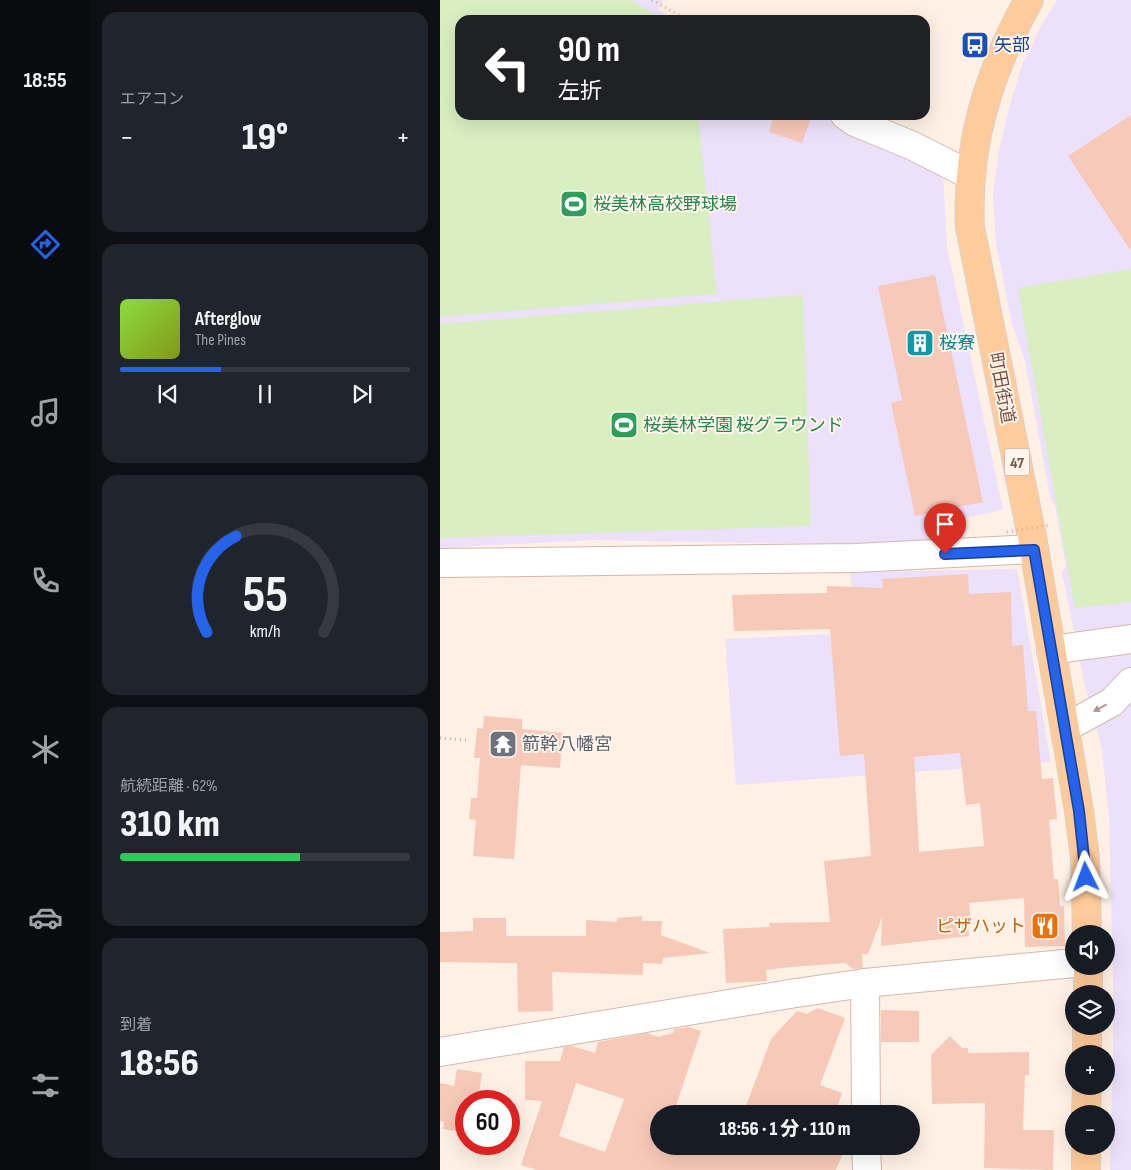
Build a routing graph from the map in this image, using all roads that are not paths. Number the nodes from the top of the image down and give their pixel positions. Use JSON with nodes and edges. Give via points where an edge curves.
{"nodes":[{"id":1,"x":1028,"y":0,"type":"edge"},
{"id":2,"x":852,"y":120,"type":"edge"},
{"id":3,"x":970,"y":175,"type":"junction"},
{"id":4,"x":1034,"y":550,"type":"junction"},
{"id":5,"x":440,"y":563,"type":"edge"},
{"id":6,"x":1118,"y":641,"type":"edge"},
{"id":7,"x":1051,"y":650,"type":"junction"},
{"id":8,"x":1131,"y":675,"type":"edge"},
{"id":9,"x":1131,"y":682,"type":"edge"},
{"id":10,"x":1065,"y":728,"type":"junction"},
{"id":11,"x":1087,"y":925,"type":"edge"},
{"id":12,"x":1065,"y":964,"type":"edge"},
{"id":13,"x":866,"y":983,"type":"junction"},
{"id":14,"x":440,"y":1052,"type":"edge"},
{"id":15,"x":866,"y":1105,"type":"edge"},
{"id":16,"x":866,"y":1155,"type":"edge"},
{"id":17,"x":1086,"y":1155,"type":"edge"},
{"id":18,"x":866,"y":1170,"type":"edge"},
{"id":19,"x":1086,"y":1170,"type":"edge"}],
"edges":[{"from":1,"to":3,"type":"main road","name":"町田街道","number":"47","via":[[992,74],[980,114]]},
{"from":2,"to":3,"type":"street"},
{"from":3,"to":4,"type":"main road","name":"町田街道","number":"47","via":[[973,245]]},
{"from":4,"to":5,"type":"street","via":[[855,558]]},
{"from":4,"to":7,"type":"main road","name":"町田街道","number":"47"},
{"from":6,"to":7,"type":"street"},
{"from":6,"to":8,"type":"street"},
{"from":7,"to":10,"type":"main road","name":"町田街道","number":"47"},
{"from":9,"to":10,"type":"street","one_way":true,"via":[[1112,702]]},
{"from":10,"to":11,"type":"main road","name":"町田街道","number":"47","via":[[1085,858]]},
{"from":12,"to":13,"type":"street"},
{"from":13,"to":14,"type":"street"},
{"from":13,"to":15,"type":"street"},
{"from":16,"to":18,"type":"street"},
{"from":17,"to":19,"type":"main road"}]}
